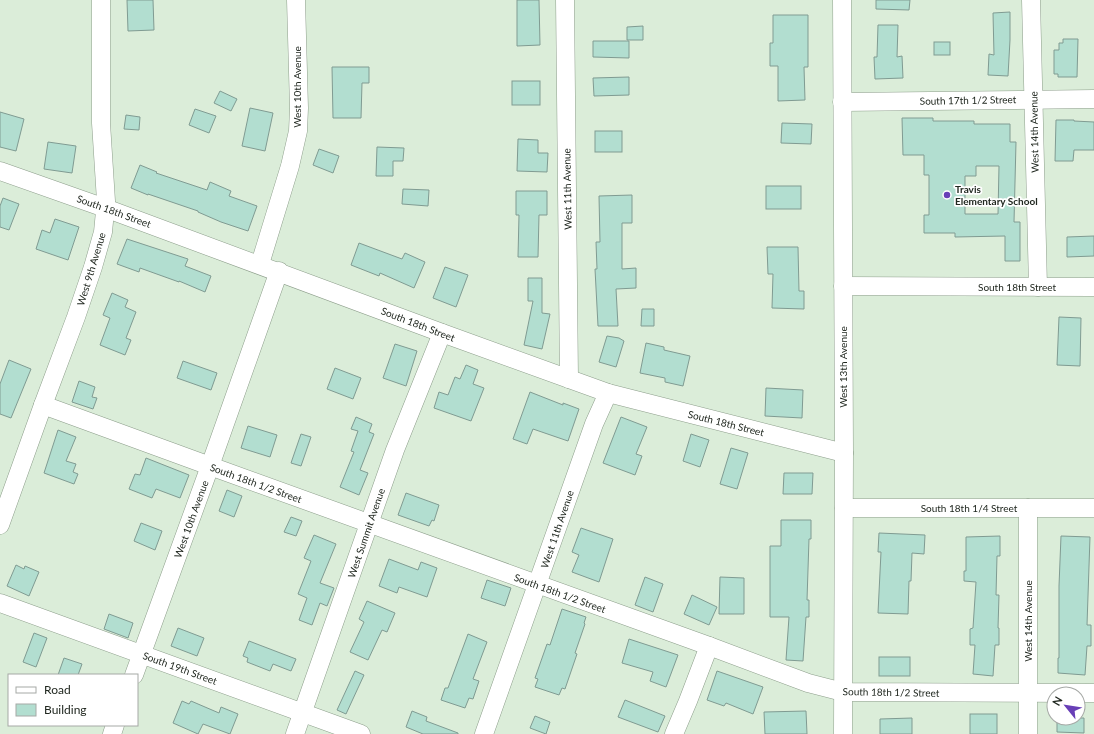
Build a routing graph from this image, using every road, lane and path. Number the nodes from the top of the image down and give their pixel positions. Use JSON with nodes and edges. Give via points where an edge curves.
{"nodes":[{"id":1,"x":101,"y":0,"type":"edge"},
{"id":2,"x":296,"y":0,"type":"edge"},
{"id":3,"x":565,"y":0,"type":"edge"},
{"id":4,"x":842,"y":0,"type":"edge"},
{"id":5,"x":1031,"y":0,"type":"edge"},
{"id":6,"x":1033,"y":99,"type":"junction"},
{"id":7,"x":1094,"y":99,"type":"edge"},
{"id":8,"x":842,"y":102,"type":"junction"},
{"id":9,"x":0,"y":171,"type":"edge"},
{"id":10,"x":105,"y":208,"type":"junction"},
{"id":11,"x":260,"y":264,"type":"junction"},
{"id":12,"x":279,"y":271,"type":"junction"},
{"id":13,"x":843,"y":286,"type":"junction"},
{"id":14,"x":1038,"y":287,"type":"junction"},
{"id":15,"x":1094,"y":287,"type":"edge"},
{"id":16,"x":442,"y":333,"type":"junction"},
{"id":17,"x":568,"y":379,"type":"junction"},
{"id":18,"x":608,"y":393,"type":"junction"},
{"id":19,"x":43,"y":405,"type":"junction"},
{"id":20,"x":844,"y":453,"type":"junction"},
{"id":21,"x":210,"y":466,"type":"junction"},
{"id":22,"x":844,"y":508,"type":"junction"},
{"id":23,"x":1028,"y":508,"type":"junction"},
{"id":24,"x":1094,"y":508,"type":"edge"},
{"id":25,"x":369,"y":524,"type":"junction"},
{"id":26,"x":0,"y":525,"type":"edge"},
{"id":27,"x":537,"y":585,"type":"junction"},
{"id":28,"x":0,"y":603,"type":"edge"},
{"id":29,"x":709,"y":646,"type":"junction"},
{"id":30,"x":142,"y":654,"type":"junction"},
{"id":31,"x":134,"y":674,"type":"edge"},
{"id":32,"x":843,"y":692,"type":"junction"},
{"id":33,"x":1094,"y":693,"type":"edge"},
{"id":34,"x":1029,"y":694,"type":"junction"},
{"id":35,"x":303,"y":713,"type":"junction"},
{"id":36,"x":295,"y":734,"type":"edge"},
{"id":37,"x":361,"y":734,"type":"edge"},
{"id":38,"x":484,"y":734,"type":"edge"},
{"id":39,"x":674,"y":734,"type":"edge"},
{"id":40,"x":843,"y":734,"type":"edge"},
{"id":41,"x":1028,"y":734,"type":"edge"}],
"edges":[{"from":1,"to":10,"type":"street","name":"West 9th Avenue","via":[[101,123]]},
{"from":2,"to":11,"type":"street","name":"West 10th Avenue","via":[[298,131]]},
{"from":3,"to":17,"type":"street","name":"West 11th Avenue"},
{"from":4,"to":8,"type":"street","name":"West 13th Avenue"},
{"from":5,"to":6,"type":"street","name":"West 14th Avenue"},
{"from":6,"to":7,"type":"street","name":"South 17th 1/2 Street"},
{"from":6,"to":8,"type":"street","name":"South 17th 1/2 Street"},
{"from":6,"to":14,"type":"street","name":"West 14th Avenue"},
{"from":8,"to":13,"type":"street","name":"West 13th Avenue"},
{"from":9,"to":10,"type":"street","name":"South 18th Street"},
{"from":10,"to":11,"type":"street","name":"South 18th Street"},
{"from":10,"to":19,"type":"street","name":"West 9th Avenue","via":[[103,232],[93,267]]},
{"from":11,"to":12,"type":"street","name":"South 18th Street"},
{"from":12,"to":16,"type":"street","name":"South 18th Street"},
{"from":12,"to":21,"type":"street","name":"West 10th Avenue"},
{"from":13,"to":14,"type":"street","name":"South 18th Street"},
{"from":13,"to":20,"type":"street","name":"West 13th Avenue"},
{"from":14,"to":15,"type":"street","name":"South 18th Street"},
{"from":16,"to":17,"type":"street","name":"South 18th Street"},
{"from":16,"to":25,"type":"street","name":"West Summit Avenue","via":[[395,450]]},
{"from":17,"to":18,"type":"street","name":"South 18th Street"},
{"from":18,"to":20,"type":"street","name":"South 18th Street"},
{"from":18,"to":27,"type":"street","name":"West 11th Avenue","via":[[594,424]]},
{"from":19,"to":21,"type":"street","name":"South 18th 1/2 Street"},
{"from":19,"to":26,"type":"street","name":"West 9th Avenue"},
{"from":20,"to":22,"type":"street","name":"West 13th Avenue"},
{"from":21,"to":25,"type":"street","name":"South 18th 1/2 Street"},
{"from":21,"to":30,"type":"street","name":"West 10th Avenue"},
{"from":22,"to":23,"type":"street","name":"South 18th 1/4 Street"},
{"from":22,"to":32,"type":"street","name":"West 13th Avenue"},
{"from":23,"to":24,"type":"street","name":"South 18th 1/4 Street"},
{"from":23,"to":34,"type":"street","name":"West 14th Avenue"},
{"from":25,"to":27,"type":"street","name":"South 18th 1/2 Street"},
{"from":25,"to":35,"type":"street","name":"West Summit Avenue"},
{"from":27,"to":29,"type":"street","name":"South 18th 1/2 Street"},
{"from":27,"to":38,"type":"street","name":"West 11th Avenue"},
{"from":28,"to":30,"type":"street","name":"South 19th Street"},
{"from":29,"to":32,"type":"street","name":"South 18th 1/2 Street","via":[[808,683]]},
{"from":29,"to":39,"type":"street"},
{"from":30,"to":31,"type":"street","name":"West 10th Avenue"},
{"from":30,"to":35,"type":"street","name":"South 19th Street"},
{"from":32,"to":34,"type":"street","name":"South 18th 1/2 Street"},
{"from":32,"to":40,"type":"street","name":"West 13th Avenue"},
{"from":33,"to":34,"type":"street","name":"South 18th 1/2 Street"},
{"from":34,"to":41,"type":"street","name":"West 14th Avenue"},
{"from":35,"to":36,"type":"street","name":"West Summit Avenue"},
{"from":35,"to":37,"type":"street","name":"South 19th Street"}]}
